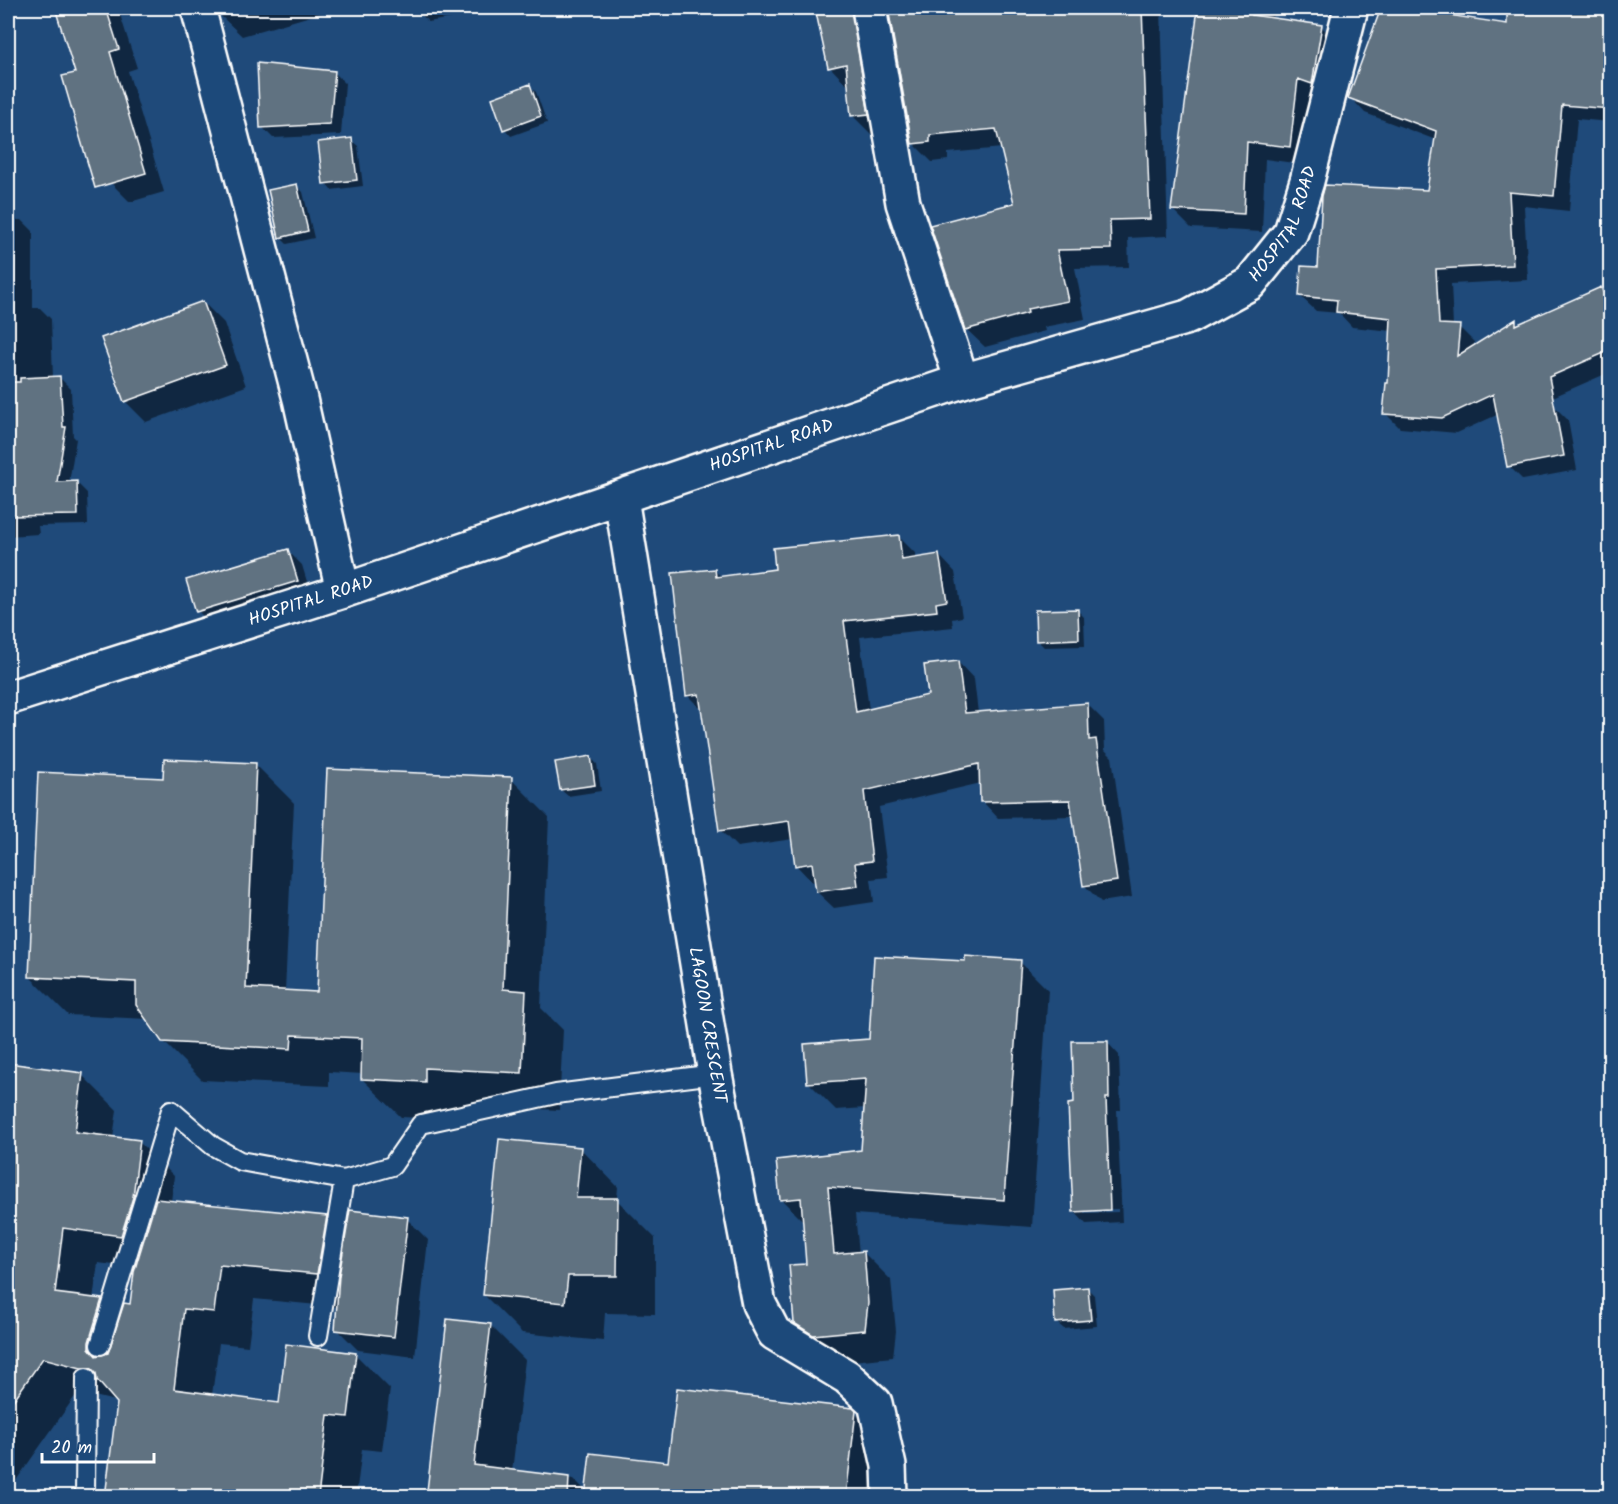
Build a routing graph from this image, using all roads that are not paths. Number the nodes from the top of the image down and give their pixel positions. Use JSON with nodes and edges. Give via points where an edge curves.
{"nodes":[{"id":1,"x":198,"y":8,"type":"edge"},
{"id":2,"x":869,"y":8,"type":"edge"},
{"id":3,"x":1351,"y":8,"type":"edge"},
{"id":4,"x":962,"y":381,"type":"junction"},
{"id":5,"x":621,"y":498,"type":"junction"},
{"id":6,"x":343,"y":591,"type":"junction"},
{"id":7,"x":8,"y":698,"type":"edge"},
{"id":8,"x":716,"y":1074,"type":"junction"},
{"id":9,"x":344,"y":1180,"type":"junction"},
{"id":10,"x":318,"y":1336,"type":"dead end"},
{"id":11,"x":100,"y":1345,"type":"dead end"},
{"id":12,"x":86,"y":1378,"type":"dead end"},
{"id":13,"x":85,"y":1497,"type":"edge"},
{"id":14,"x":890,"y":1497,"type":"edge"}],
"edges":[{"from":1,"to":6,"type":"street","via":[[300,399]]},
{"from":2,"to":4,"type":"street","via":[[903,203]]},
{"from":3,"to":4,"type":"street","name":"HOSPITAL ROAD","via":[[1291,232],[1250,283],[1188,317]]},
{"from":4,"to":5,"type":"street","name":"HOSPITAL ROAD"},
{"from":5,"to":6,"type":"street","name":"HOSPITAL ROAD"},
{"from":5,"to":8,"type":"street","name":"LAGOON CRESCENT"},
{"from":6,"to":7,"type":"street","name":"HOSPITAL ROAD"},
{"from":8,"to":9,"type":"lane","via":[[556,1094],[421,1124],[392,1166]]},
{"from":8,"to":14,"type":"street","name":"LAGOON CRESCENT","via":[[759,1304],[774,1333],[847,1377],[875,1402],[889,1466]]},
{"from":9,"to":10,"type":"lane"},
{"from":9,"to":11,"type":"lane","via":[[240,1161],[213,1146],[171,1110]]},
{"from":12,"to":13,"type":"lane"}]}
